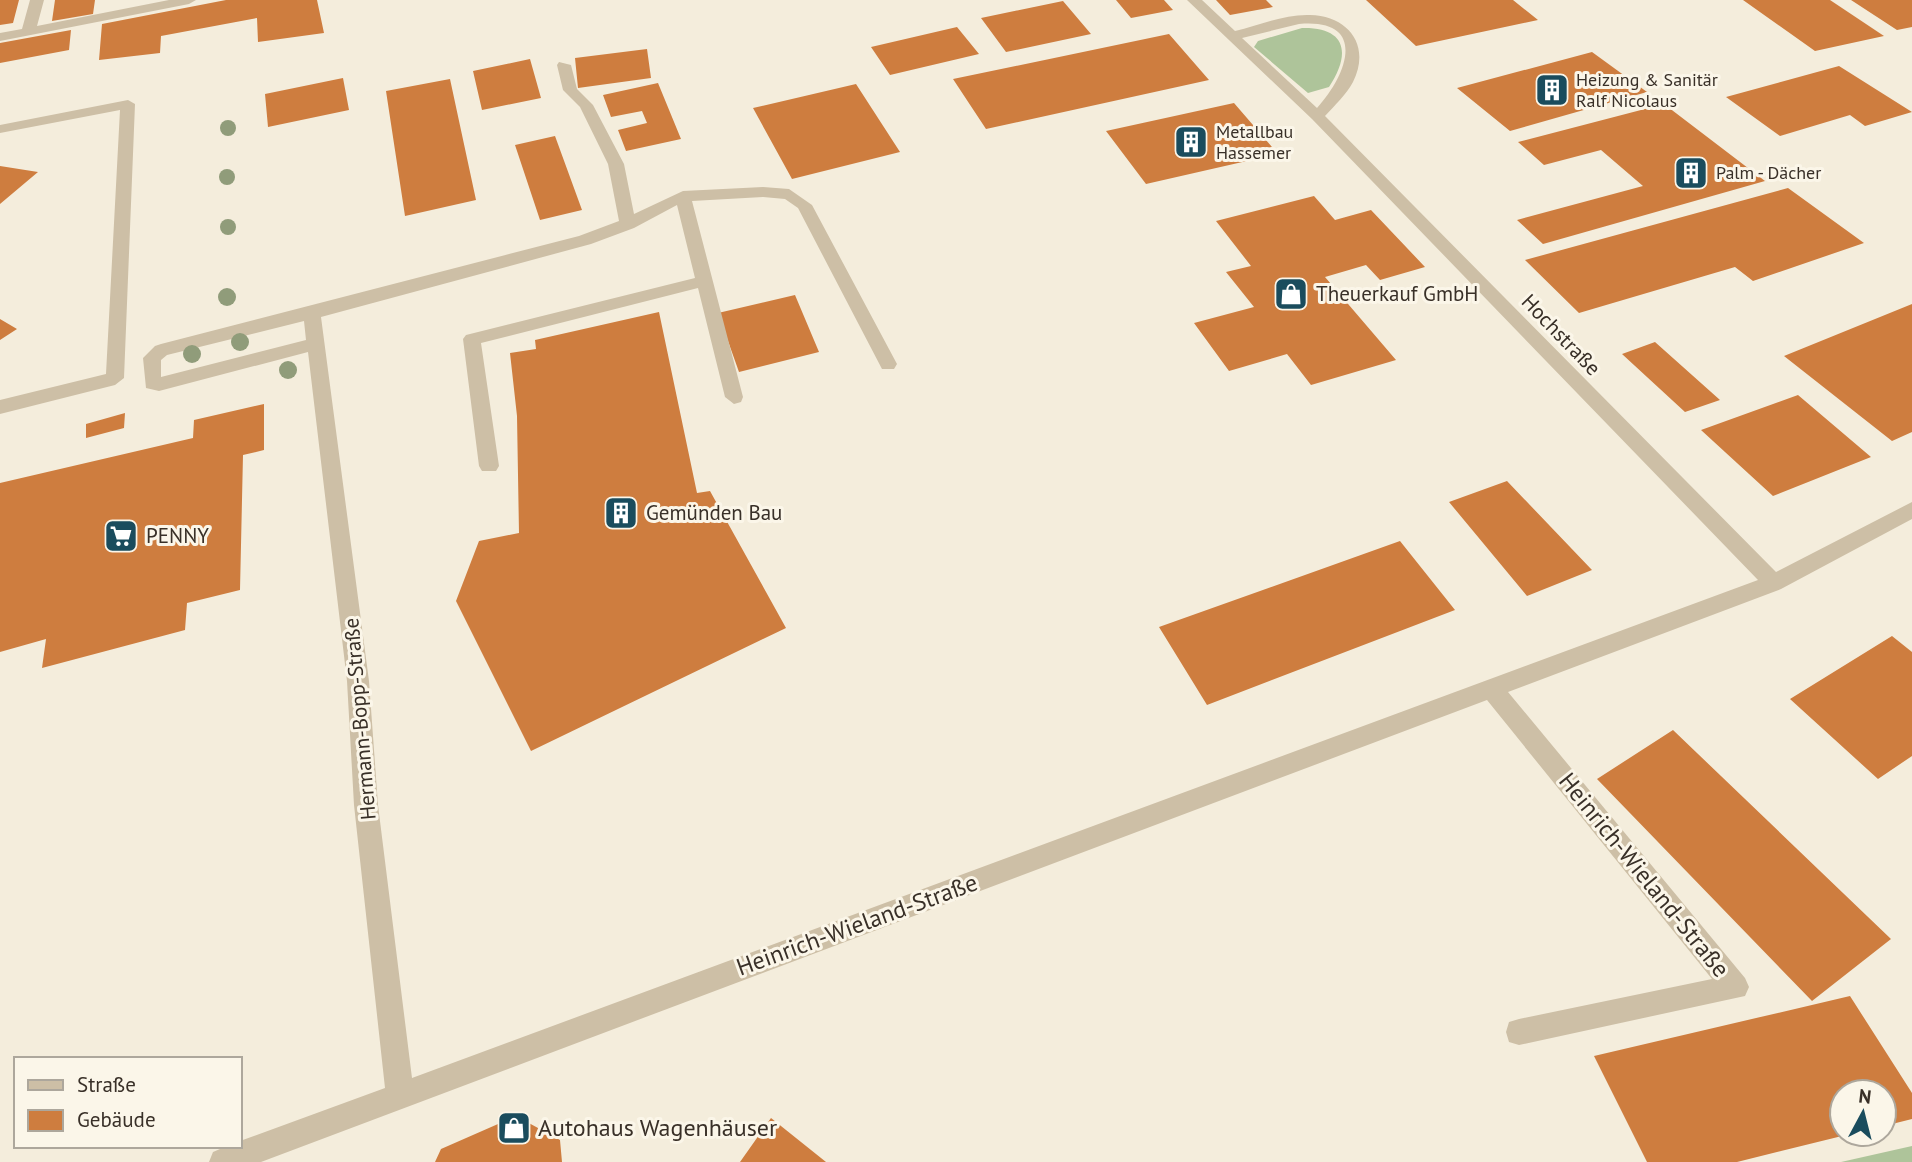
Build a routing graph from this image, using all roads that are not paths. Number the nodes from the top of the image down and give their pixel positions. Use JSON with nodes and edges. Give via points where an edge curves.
{"nodes":[{"id":1,"x":37,"y":0,"type":"edge"},
{"id":2,"x":189,"y":0,"type":"edge"},
{"id":3,"x":1194,"y":0,"type":"edge"},
{"id":4,"x":28,"y":32,"type":"junction"},
{"id":5,"x":1234,"y":36,"type":"junction"},
{"id":6,"x":0,"y":37,"type":"edge"},
{"id":7,"x":564,"y":65,"type":"dead end"},
{"id":8,"x":1317,"y":116,"type":"junction"},
{"id":9,"x":0,"y":129,"type":"edge"},
{"id":10,"x":683,"y":196,"type":"junction"},
{"id":11,"x":628,"y":225,"type":"junction"},
{"id":12,"x":705,"y":281,"type":"junction"},
{"id":13,"x":312,"y":313,"type":"junction"},
{"id":14,"x":316,"y":344,"type":"junction"},
{"id":15,"x":888,"y":364,"type":"dead end"},
{"id":16,"x":734,"y":397,"type":"dead end"},
{"id":17,"x":0,"y":407,"type":"edge"},
{"id":18,"x":489,"y":466,"type":"dead end"},
{"id":19,"x":1912,"y":510,"type":"edge"},
{"id":20,"x":1774,"y":583,"type":"junction"},
{"id":21,"x":1491,"y":688,"type":"junction"},
{"id":22,"x":1519,"y":1032,"type":"dead end"},
{"id":23,"x":400,"y":1095,"type":"junction"},
{"id":24,"x":223,"y":1162,"type":"edge"}],
"edges":[{"from":1,"to":4,"type":"street"},
{"from":2,"to":4,"type":"street"},
{"from":3,"to":5,"type":"street","name":"Hochstraße"},
{"from":4,"to":6,"type":"street"},
{"from":5,"to":8,"type":"street","name":"Hochstraße"},
{"from":5,"to":8,"type":"street","via":[[1308,19],[1346,31],[1353,41],[1353,58],[1345,83]]},
{"from":7,"to":11,"type":"street","via":[[570,90],[586,105],[616,164]]},
{"from":8,"to":20,"type":"street","name":"Hochstraße"},
{"from":9,"to":17,"type":"street","via":[[128,104],[115,379]]},
{"from":10,"to":11,"type":"street"},
{"from":10,"to":12,"type":"street"},
{"from":10,"to":15,"type":"street","via":[[763,192],[789,194],[804,205]]},
{"from":11,"to":13,"type":"street"},
{"from":12,"to":16,"type":"street"},
{"from":12,"to":18,"type":"street","via":[[472,339]]},
{"from":13,"to":14,"type":"street","name":"Hermann-Bopp-Straße"},
{"from":13,"to":14,"type":"street","via":[[161,350],[152,358],[152,383]]},
{"from":14,"to":23,"type":"street","name":"Hermann-Bopp-Straße","via":[[358,681],[366,805]]},
{"from":19,"to":20,"type":"street","name":"Heinrich-Wieland-Straße"},
{"from":20,"to":21,"type":"street","name":"Heinrich-Wieland-Straße"},
{"from":21,"to":22,"type":"street","name":"Heinrich-Wieland-Straße","via":[[1736,987]]},
{"from":21,"to":23,"type":"street","name":"Heinrich-Wieland-Straße"},
{"from":23,"to":24,"type":"street","name":"Heinrich-Wieland-Straße"}]}
